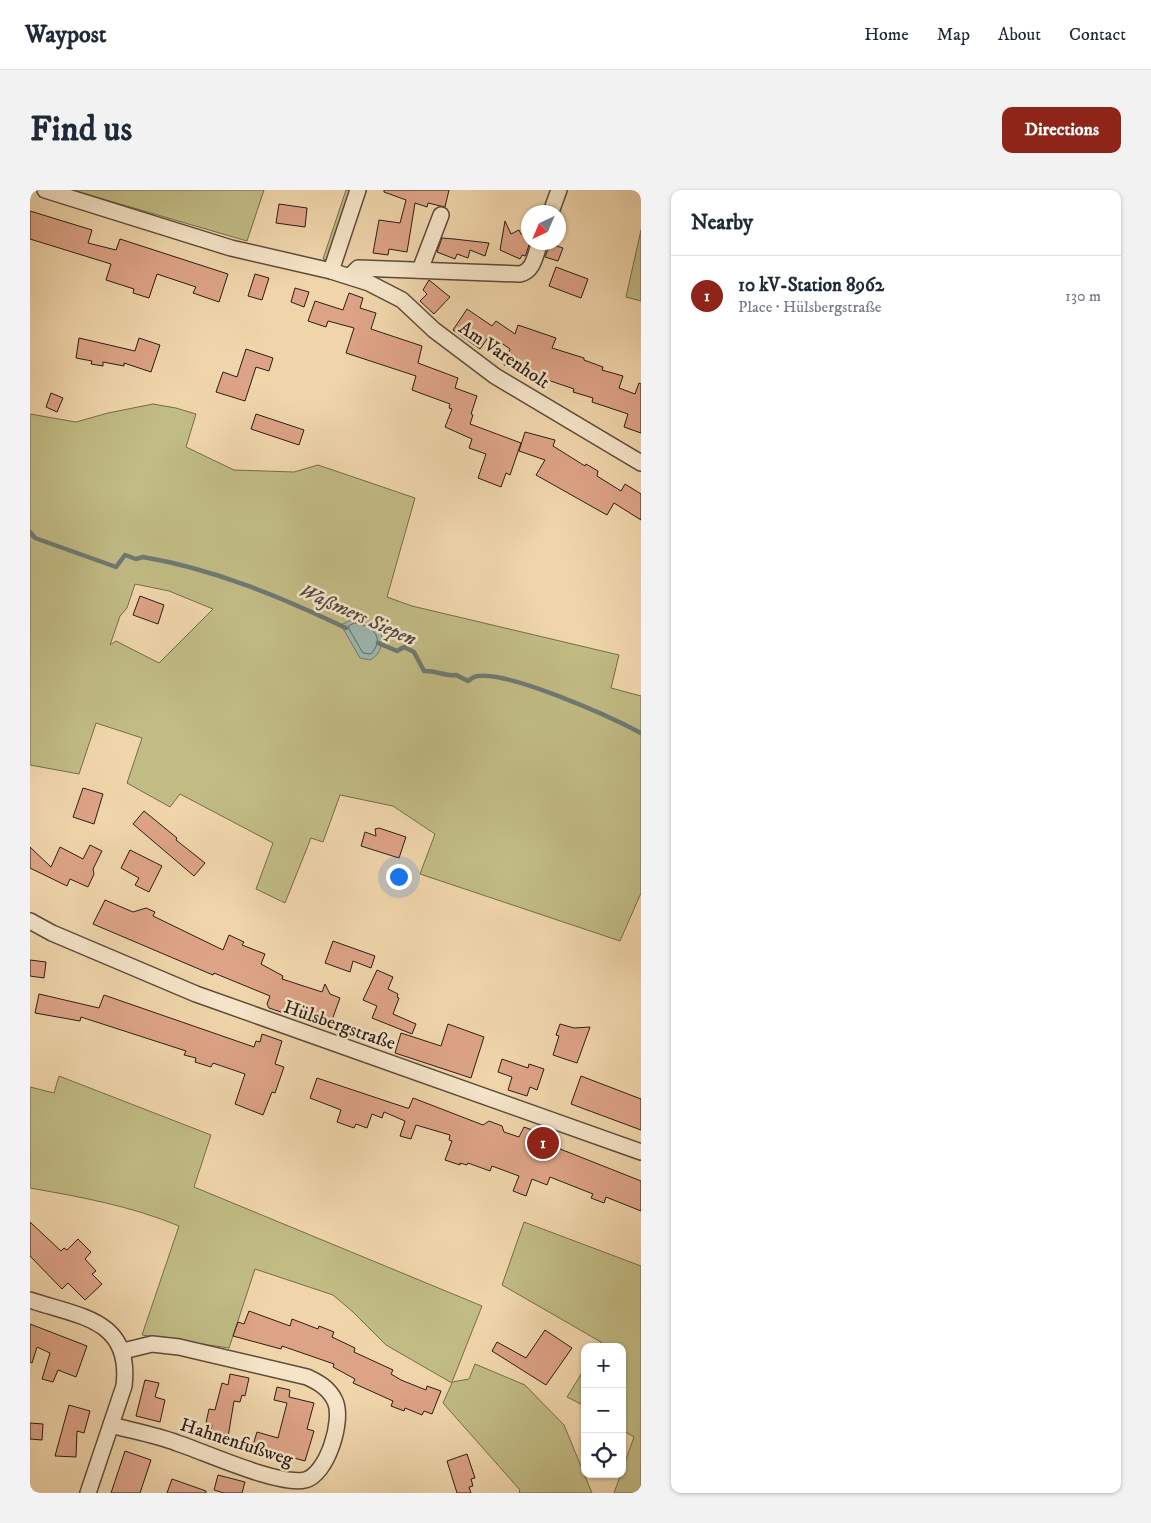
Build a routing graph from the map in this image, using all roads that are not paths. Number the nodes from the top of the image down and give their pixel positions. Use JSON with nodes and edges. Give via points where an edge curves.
{"nodes":[{"id":1,"x":45,"y":190,"type":"edge"},
{"id":2,"x":358,"y":190,"type":"edge"},
{"id":3,"x":559,"y":190,"type":"edge"},
{"id":4,"x":554,"y":205,"type":"edge"},
{"id":5,"x":441,"y":215,"type":"dead end"},
{"id":6,"x":537,"y":250,"type":"edge"},
{"id":7,"x":420,"y":270,"type":"junction"},
{"id":8,"x":331,"y":271,"type":"junction"},
{"id":9,"x":350,"y":276,"type":"junction"},
{"id":10,"x":641,"y":462,"type":"edge"},
{"id":11,"x":30,"y":921,"type":"edge"},
{"id":12,"x":641,"y":1152,"type":"edge"},
{"id":13,"x":30,"y":1300,"type":"edge"},
{"id":14,"x":123,"y":1351,"type":"junction"},
{"id":15,"x":111,"y":1425,"type":"junction"},
{"id":16,"x":88,"y":1493,"type":"edge"}],
"edges":[{"from":1,"to":8,"type":"street","name":"Am Varenholt","via":[[231,248]]},
{"from":2,"to":8,"type":"street"},
{"from":3,"to":4,"type":"street"},
{"from":5,"to":7,"type":"street"},
{"from":6,"to":7,"type":"street","via":[[530,268],[520,274]]},
{"from":7,"to":9,"type":"street","via":[[358,268]]},
{"from":8,"to":9,"type":"street","name":"Am Varenholt"},
{"from":9,"to":10,"type":"street","name":"Am Varenholt","via":[[402,300],[434,330],[495,376]]},
{"from":11,"to":12,"type":"street","name":"Hülsbergstraße","via":[[52,934],[196,994]]},
{"from":13,"to":14,"type":"street","via":[[94,1321],[114,1336]]},
{"from":14,"to":15,"type":"street","via":[[124,1386]]},
{"from":14,"to":15,"type":"street","name":"Hahnenfußweg","via":[[152,1344],[179,1347],[307,1376],[331,1394],[339,1422],[323,1463],[311,1478],[304,1481],[268,1474],[213,1458],[172,1441]]},
{"from":15,"to":16,"type":"street"}]}
